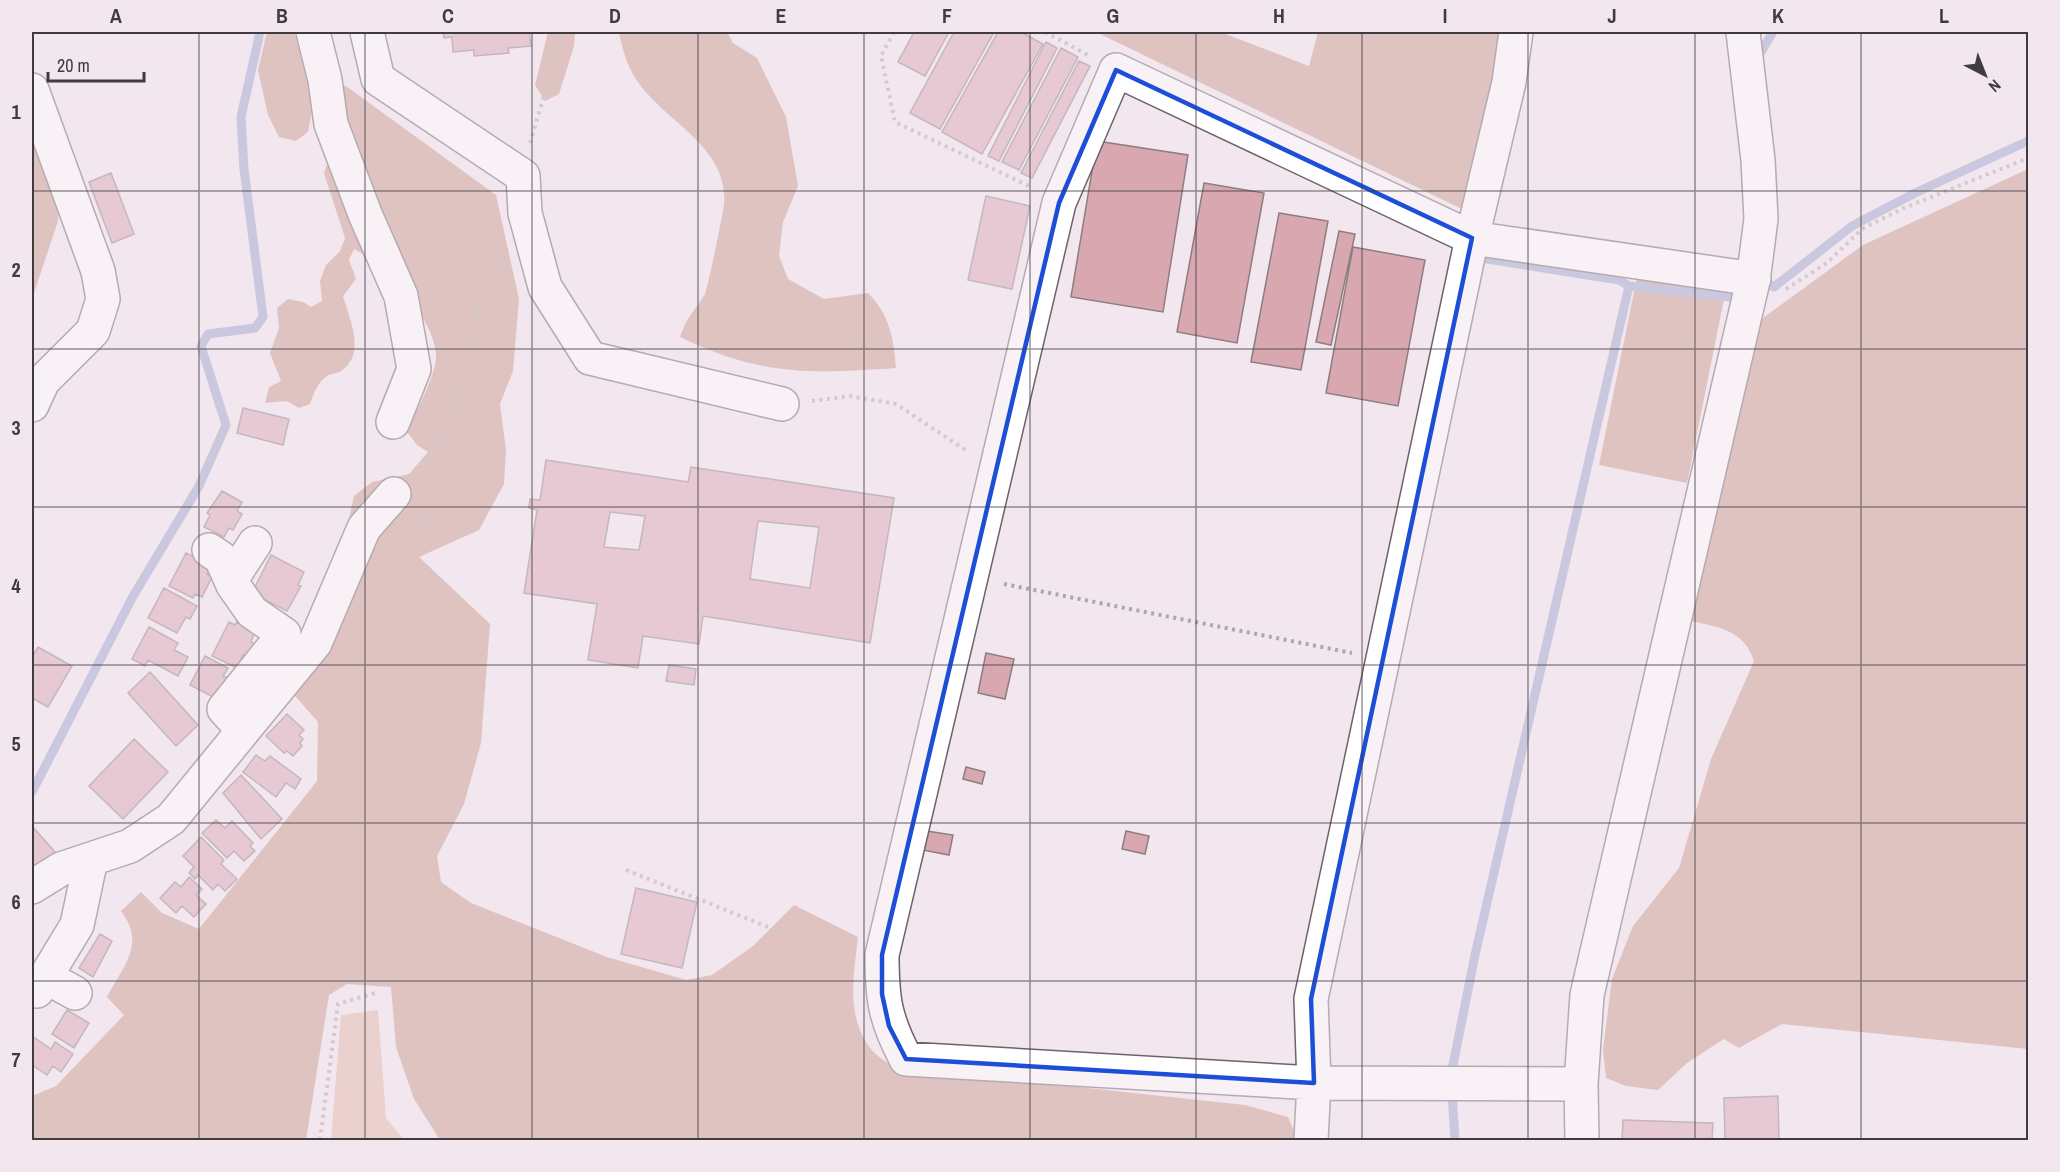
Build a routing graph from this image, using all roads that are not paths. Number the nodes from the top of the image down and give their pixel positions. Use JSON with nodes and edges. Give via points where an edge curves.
{"nodes":[{"id":1,"x":313,"y":32,"type":"edge"},
{"id":2,"x":367,"y":32,"type":"edge"},
{"id":3,"x":1516,"y":32,"type":"edge"},
{"id":4,"x":1743,"y":32,"type":"edge"},
{"id":5,"x":32,"y":90,"type":"edge"},
{"id":6,"x":1472,"y":238,"type":"junction"},
{"id":7,"x":1750,"y":294,"type":"junction"},
{"id":8,"x":782,"y":404,"type":"road end"},
{"id":9,"x":32,"y":405,"type":"edge"},
{"id":10,"x":393,"y":422,"type":"dead end"},
{"id":11,"x":394,"y":494,"type":"road end"},
{"id":12,"x":255,"y":543,"type":"dead end"},
{"id":13,"x":209,"y":550,"type":"dead end"},
{"id":14,"x":231,"y":580,"type":"junction"},
{"id":15,"x":243,"y":730,"type":"junction"},
{"id":16,"x":91,"y":859,"type":"junction"},
{"id":17,"x":32,"y":887,"type":"edge"},
{"id":18,"x":75,"y":993,"type":"dead end"},
{"id":19,"x":1314,"y":1083,"type":"junction"},
{"id":20,"x":1581,"y":1084,"type":"junction"},
{"id":21,"x":1311,"y":1140,"type":"edge"},
{"id":22,"x":1582,"y":1140,"type":"edge"}],
"edges":[{"from":1,"to":10,"type":"street","via":[[331,124],[401,296],[414,369]]},
{"from":2,"to":8,"type":"street","via":[[378,79],[523,176],[525,213],[545,287],[590,358]]},
{"from":3,"to":6,"type":"street","via":[[1509,82]]},
{"from":4,"to":7,"type":"street","via":[[1761,219]]},
{"from":5,"to":9,"type":"street","via":[[98,271],[103,299],[93,331],[43,381]]},
{"from":6,"to":7,"type":"street"},
{"from":6,"to":19,"type":"street","via":[[1311,999]]},
{"from":6,"to":19,"type":"street","via":[[1116,70],[1059,203],[882,955],[882,994],[889,1026],[906,1059]]},
{"from":7,"to":20,"type":"street","via":[[1587,995]]},
{"from":11,"to":15,"type":"street","via":[[364,528],[315,644]]},
{"from":12,"to":14,"type":"street"},
{"from":13,"to":14,"type":"street","via":[[221,558]]},
{"from":14,"to":15,"type":"street","via":[[252,612],[284,634],[224,709]]},
{"from":15,"to":16,"type":"street","via":[[171,819],[130,846]]},
{"from":16,"to":17,"type":"street","via":[[61,869]]},
{"from":16,"to":18,"type":"street","via":[[77,925],[41,984]]},
{"from":19,"to":20,"type":"street"},
{"from":19,"to":21,"type":"street"},
{"from":20,"to":22,"type":"street"}]}
